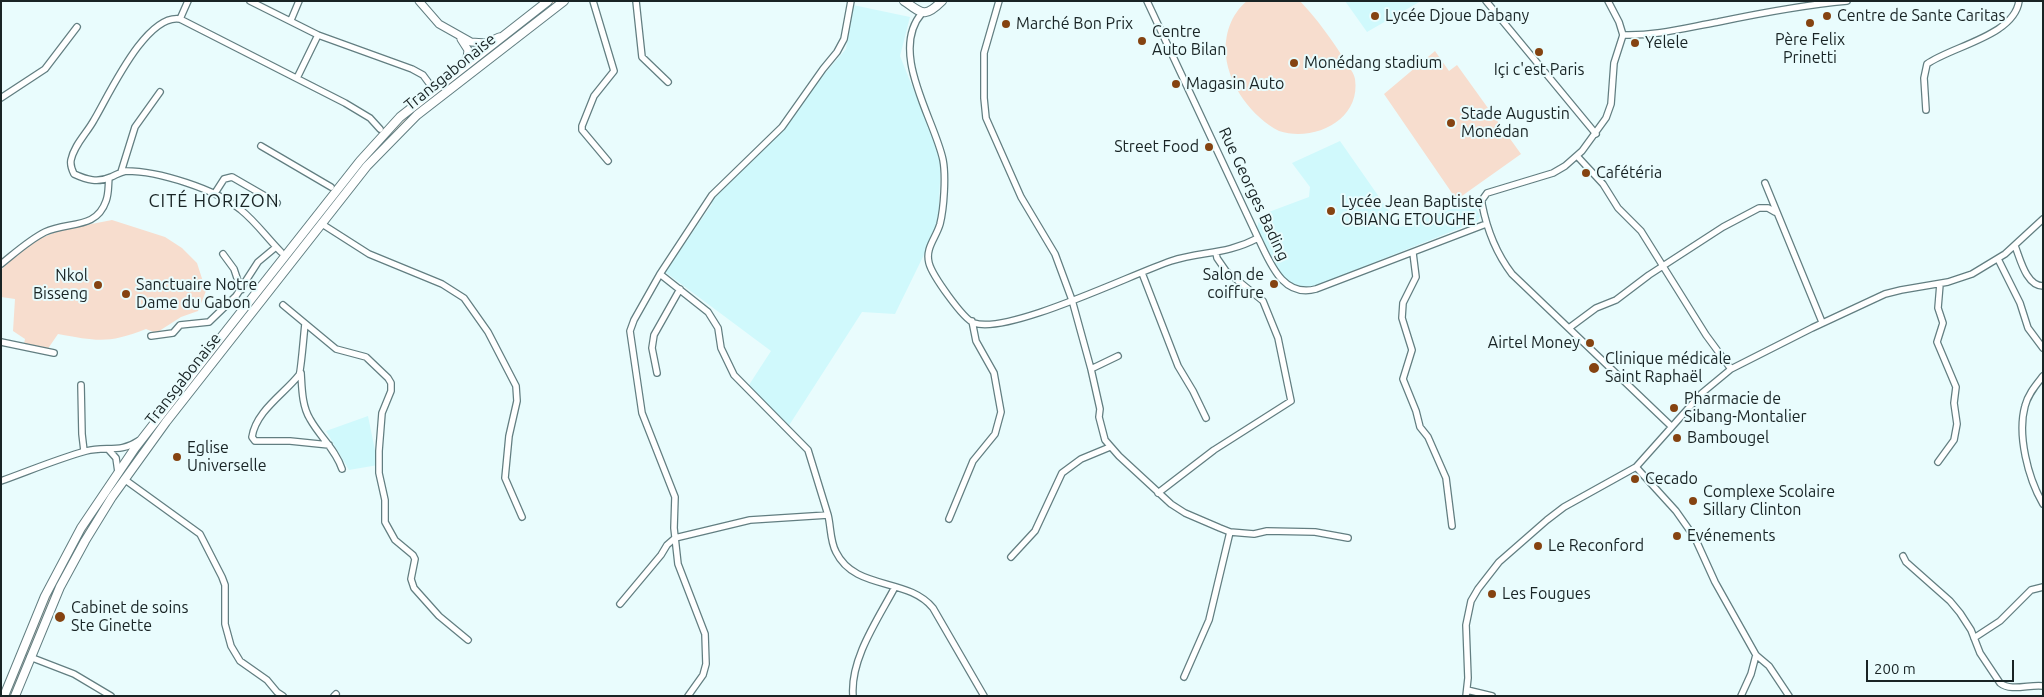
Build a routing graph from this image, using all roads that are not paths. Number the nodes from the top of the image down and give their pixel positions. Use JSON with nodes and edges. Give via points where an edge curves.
{"nodes":[{"id":1,"x":188,"y":1,"type":"edge"},
{"id":2,"x":250,"y":1,"type":"edge"},
{"id":3,"x":299,"y":1,"type":"edge"},
{"id":4,"x":419,"y":1,"type":"edge"},
{"id":5,"x":548,"y":1,"type":"edge"},
{"id":6,"x":564,"y":1,"type":"edge"},
{"id":7,"x":593,"y":1,"type":"edge"},
{"id":8,"x":636,"y":1,"type":"edge"},
{"id":9,"x":851,"y":1,"type":"edge"},
{"id":10,"x":904,"y":1,"type":"edge"},
{"id":11,"x":934,"y":1,"type":"edge"},
{"id":12,"x":942,"y":1,"type":"edge"},
{"id":13,"x":999,"y":1,"type":"edge"},
{"id":14,"x":1147,"y":1,"type":"edge"},
{"id":15,"x":1486,"y":1,"type":"edge"},
{"id":16,"x":1608,"y":1,"type":"edge"},
{"id":17,"x":1848,"y":1,"type":"edge"},
{"id":18,"x":2019,"y":1,"type":"edge"},
{"id":19,"x":922,"y":13,"type":"junction"},
{"id":20,"x":180,"y":19,"type":"junction"},
{"id":21,"x":291,"y":20,"type":"junction"},
{"id":22,"x":77,"y":27,"type":"dead end"},
{"id":23,"x":318,"y":35,"type":"junction"},
{"id":24,"x":504,"y":35,"type":"junction"},
{"id":25,"x":1623,"y":35,"type":"junction"},
{"id":26,"x":459,"y":37,"type":"junction"},
{"id":27,"x":460,"y":70,"type":"junction"},
{"id":28,"x":297,"y":78,"type":"junction"},
{"id":29,"x":668,"y":82,"type":"dead end"},
{"id":30,"x":434,"y":90,"type":"junction"},
{"id":31,"x":160,"y":92,"type":"dead end"},
{"id":32,"x":1,"y":98,"type":"edge"},
{"id":33,"x":1926,"y":110,"type":"dead end"},
{"id":34,"x":380,"y":128,"type":"dead end"},
{"id":35,"x":1596,"y":134,"type":"junction"},
{"id":36,"x":261,"y":146,"type":"dead end"},
{"id":37,"x":1577,"y":156,"type":"junction"},
{"id":38,"x":608,"y":161,"type":"dead end"},
{"id":39,"x":121,"y":172,"type":"junction"},
{"id":40,"x":109,"y":178,"type":"junction"},
{"id":41,"x":1765,"y":183,"type":"dead end"},
{"id":42,"x":331,"y":187,"type":"dead end"},
{"id":43,"x":215,"y":193,"type":"junction"},
{"id":44,"x":277,"y":203,"type":"dead end"},
{"id":45,"x":1775,"y":212,"type":"junction"},
{"id":46,"x":2043,"y":219,"type":"edge"},
{"id":47,"x":322,"y":224,"type":"junction"},
{"id":48,"x":1486,"y":224,"type":"junction"},
{"id":49,"x":1258,"y":238,"type":"junction"},
{"id":50,"x":2015,"y":246,"type":"junction"},
{"id":51,"x":1216,"y":253,"type":"junction"},
{"id":52,"x":1413,"y":253,"type":"junction"},
{"id":53,"x":223,"y":254,"type":"dead end"},
{"id":54,"x":1998,"y":259,"type":"junction"},
{"id":55,"x":1,"y":264,"type":"edge"},
{"id":56,"x":1663,"y":266,"type":"junction"},
{"id":57,"x":1142,"y":272,"type":"junction"},
{"id":58,"x":660,"y":274,"type":"junction"},
{"id":59,"x":1940,"y":284,"type":"junction"},
{"id":60,"x":2043,"y":286,"type":"edge"},
{"id":61,"x":241,"y":290,"type":"junction"},
{"id":62,"x":680,"y":290,"type":"junction"},
{"id":63,"x":1072,"y":300,"type":"junction"},
{"id":64,"x":283,"y":305,"type":"dead end"},
{"id":65,"x":972,"y":322,"type":"junction"},
{"id":66,"x":1822,"y":322,"type":"junction"},
{"id":67,"x":305,"y":324,"type":"junction"},
{"id":68,"x":1569,"y":328,"type":"junction"},
{"id":69,"x":151,"y":336,"type":"dead end"},
{"id":70,"x":1,"y":342,"type":"edge"},
{"id":71,"x":2043,"y":348,"type":"edge"},
{"id":72,"x":54,"y":354,"type":"dead end"},
{"id":73,"x":1118,"y":356,"type":"dead end"},
{"id":74,"x":1092,"y":369,"type":"junction"},
{"id":75,"x":1731,"y":369,"type":"junction"},
{"id":76,"x":300,"y":373,"type":"junction"},
{"id":77,"x":657,"y":373,"type":"dead end"},
{"id":78,"x":2043,"y":376,"type":"edge"},
{"id":79,"x":81,"y":385,"type":"dead end"},
{"id":80,"x":1206,"y":418,"type":"dead end"},
{"id":81,"x":1671,"y":426,"type":"junction"},
{"id":82,"x":144,"y":437,"type":"junction"},
{"id":83,"x":329,"y":445,"type":"junction"},
{"id":84,"x":1110,"y":447,"type":"junction"},
{"id":85,"x":108,"y":449,"type":"junction"},
{"id":86,"x":84,"y":451,"type":"junction"},
{"id":87,"x":1938,"y":462,"type":"dead end"},
{"id":88,"x":1636,"y":467,"type":"junction"},
{"id":89,"x":342,"y":469,"type":"dead end"},
{"id":90,"x":118,"y":472,"type":"junction"},
{"id":91,"x":124,"y":479,"type":"junction"},
{"id":92,"x":1,"y":481,"type":"edge"},
{"id":93,"x":1158,"y":493,"type":"junction"},
{"id":94,"x":2043,"y":504,"type":"edge"},
{"id":95,"x":828,"y":515,"type":"junction"},
{"id":96,"x":522,"y":517,"type":"dead end"},
{"id":97,"x":948,"y":519,"type":"dead end"},
{"id":98,"x":1452,"y":526,"type":"dead end"},
{"id":99,"x":1230,"y":532,"type":"junction"},
{"id":100,"x":675,"y":538,"type":"junction"},
{"id":101,"x":1348,"y":538,"type":"dead end"},
{"id":102,"x":1903,"y":556,"type":"dead end"},
{"id":103,"x":1011,"y":557,"type":"dead end"},
{"id":104,"x":2043,"y":586,"type":"edge"},
{"id":105,"x":896,"y":587,"type":"junction"},
{"id":106,"x":620,"y":604,"type":"dead end"},
{"id":107,"x":1974,"y":638,"type":"junction"},
{"id":108,"x":468,"y":640,"type":"dead end"},
{"id":109,"x":1756,"y":655,"type":"junction"},
{"id":110,"x":30,"y":656,"type":"junction"},
{"id":111,"x":1184,"y":677,"type":"dead end"},
{"id":112,"x":2043,"y":686,"type":"edge"},
{"id":113,"x":1466,"y":693,"type":"edge"},
{"id":114,"x":4,"y":696,"type":"edge"},
{"id":115,"x":15,"y":696,"type":"edge"},
{"id":116,"x":111,"y":696,"type":"edge"},
{"id":117,"x":283,"y":696,"type":"edge"},
{"id":118,"x":688,"y":696,"type":"edge"},
{"id":119,"x":853,"y":696,"type":"edge"},
{"id":120,"x":984,"y":696,"type":"edge"},
{"id":121,"x":1492,"y":696,"type":"edge"},
{"id":122,"x":1741,"y":696,"type":"edge"},
{"id":123,"x":1789,"y":696,"type":"edge"}],
"edges":[{"from":1,"to":20,"type":"street"},
{"from":2,"to":21,"type":"street"},
{"from":3,"to":21,"type":"street"},
{"from":4,"to":26,"type":"main road","via":[[439,24]]},
{"from":5,"to":24,"type":"highway","name":"Transgabonaise"},
{"from":6,"to":47,"type":"highway","name":"Transgabonaise","via":[[404,127],[367,166]]},
{"from":7,"to":38,"type":"street","via":[[614,71],[594,96],[582,130]]},
{"from":8,"to":29,"type":"street","via":[[642,57]]},
{"from":9,"to":58,"type":"street","via":[[844,38],[837,52],[782,127],[712,195]]},
{"from":10,"to":19,"type":"highway"},
{"from":11,"to":19,"type":"highway"},
{"from":12,"to":19,"type":"highway","via":[[932,11]]},
{"from":13,"to":63,"type":"street","via":[[984,53],[986,118],[1021,197],[1055,254]]},
{"from":14,"to":49,"type":"street","name":"Rue Georges Bading"},
{"from":15,"to":35,"type":"street"},
{"from":16,"to":25,"type":"street"},
{"from":17,"to":25,"type":"street","via":[[1777,10],[1666,33]]},
{"from":18,"to":33,"type":"street","via":[[2014,15],[1994,32],[1927,64],[1924,78]]},
{"from":19,"to":65,"type":"street","via":[[913,33],[911,58],[914,77],[944,168],[941,218],[929,250],[929,259],[934,274]]},
{"from":20,"to":28,"type":"street"},
{"from":20,"to":40,"type":"street","via":[[166,20],[137,46],[75,148],[71,160],[74,174],[101,181]]},
{"from":21,"to":23,"type":"street"},
{"from":22,"to":32,"type":"street","via":[[45,69]]},
{"from":23,"to":28,"type":"street"},
{"from":23,"to":30,"type":"street","via":[[412,69],[423,75]]},
{"from":24,"to":26,"type":"main road","via":[[480,43]]},
{"from":24,"to":27,"type":"highway","name":"Transgabonaise"},
{"from":25,"to":35,"type":"street","via":[[1614,64],[1608,114]]},
{"from":26,"to":27,"type":"main road","via":[[468,50]]},
{"from":27,"to":30,"type":"highway","name":"Transgabonaise"},
{"from":28,"to":34,"type":"street","via":[[363,114]]},
{"from":30,"to":82,"type":"highway","name":"Transgabonaise","via":[[400,118],[360,161]]},
{"from":31,"to":39,"type":"street","via":[[135,127]]},
{"from":35,"to":37,"type":"street"},
{"from":36,"to":42,"type":"street"},
{"from":37,"to":48,"type":"street","via":[[1553,173],[1487,193],[1482,204]]},
{"from":37,"to":56,"type":"street","via":[[1603,184],[1618,208],[1637,225]]},
{"from":39,"to":40,"type":"street"},
{"from":39,"to":43,"type":"street","via":[[160,176]]},
{"from":40,"to":55,"type":"street","via":[[106,200],[101,212],[92,220],[46,232]]},
{"from":41,"to":45,"type":"street"},
{"from":43,"to":44,"type":"street","via":[[224,179],[232,177]]},
{"from":43,"to":61,"type":"street","via":[[245,213],[279,249],[258,262]]},
{"from":45,"to":56,"type":"street","via":[[1759,208]]},
{"from":45,"to":66,"type":"street"},
{"from":46,"to":50,"type":"street"},
{"from":47,"to":91,"type":"highway","name":"Transgabonaise"},
{"from":47,"to":96,"type":"street","via":[[369,254],[442,284],[464,298],[488,332],[516,386],[517,401],[509,436],[505,478]]},
{"from":48,"to":52,"type":"street","name":"Rue Georges Bading"},
{"from":48,"to":68,"type":"street","via":[[1512,274]]},
{"from":49,"to":51,"type":"street"},
{"from":49,"to":52,"type":"street","name":"Rue Georges Bading","via":[[1280,278],[1301,291],[1316,290]]},
{"from":50,"to":54,"type":"street"},
{"from":50,"to":60,"type":"street","via":[[2031,280]]},
{"from":51,"to":57,"type":"street","via":[[1176,260]]},
{"from":51,"to":93,"type":"street","via":[[1226,271],[1263,301],[1278,338],[1291,401],[1214,450]]},
{"from":52,"to":98,"type":"street","via":[[1416,277],[1403,303],[1402,318],[1412,350],[1403,379],[1420,428],[1428,437],[1446,478]]},
{"from":53,"to":61,"type":"street","via":[[234,269]]},
{"from":54,"to":59,"type":"street","via":[[1966,276]]},
{"from":54,"to":71,"type":"street","via":[[2020,303],[2028,328]]},
{"from":56,"to":68,"type":"street","via":[[1616,300],[1596,308]]},
{"from":56,"to":75,"type":"street"},
{"from":57,"to":63,"type":"street"},
{"from":57,"to":80,"type":"street","via":[[1178,366]]},
{"from":58,"to":62,"type":"street"},
{"from":58,"to":100,"type":"street","via":[[630,331],[642,413],[675,497]]},
{"from":59,"to":66,"type":"street","via":[[1885,294]]},
{"from":59,"to":87,"type":"street","via":[[1938,308],[1943,323],[1937,342],[1956,387],[1957,424],[1954,440]]},
{"from":61,"to":69,"type":"street","via":[[209,322],[180,325],[172,333]]},
{"from":62,"to":77,"type":"street","via":[[654,335],[652,348]]},
{"from":62,"to":95,"type":"street","via":[[708,312],[715,322],[721,348],[734,375],[808,450]]},
{"from":63,"to":65,"type":"street","via":[[998,324]]},
{"from":63,"to":74,"type":"street"},
{"from":64,"to":67,"type":"street"},
{"from":65,"to":97,"type":"street","via":[[976,341],[994,373],[1001,412],[994,434],[973,461]]},
{"from":66,"to":75,"type":"street"},
{"from":67,"to":76,"type":"street"},
{"from":67,"to":108,"type":"street","via":[[336,350],[366,357],[391,383],[382,413],[378,451],[385,522],[395,540],[415,559],[411,579],[414,588],[439,616]]},
{"from":68,"to":81,"type":"street"},
{"from":70,"to":72,"type":"street"},
{"from":73,"to":74,"type":"street"},
{"from":74,"to":84,"type":"street","via":[[1099,417]]},
{"from":75,"to":81,"type":"street","via":[[1702,393]]},
{"from":76,"to":83,"type":"street","via":[[310,420]]},
{"from":76,"to":83,"type":"street","via":[[269,406],[252,437],[262,442]]},
{"from":78,"to":94,"type":"street","via":[[2028,397],[2023,430],[2028,468]]},
{"from":79,"to":86,"type":"street"},
{"from":81,"to":88,"type":"street"},
{"from":82,"to":85,"type":"street","via":[[126,448]]},
{"from":82,"to":90,"type":"highway","name":"Transgabonaise"},
{"from":83,"to":89,"type":"street"},
{"from":84,"to":93,"type":"street"},
{"from":84,"to":103,"type":"street","via":[[1081,459],[1062,472],[1035,531]]},
{"from":85,"to":86,"type":"street"},
{"from":85,"to":90,"type":"street","via":[[115,455]]},
{"from":86,"to":92,"type":"street"},
{"from":88,"to":109,"type":"street","via":[[1671,505],[1695,538],[1715,582]]},
{"from":88,"to":113,"type":"street","via":[[1564,507],[1489,574],[1471,600],[1467,613]]},
{"from":90,"to":114,"type":"highway","name":"Transgabonaise","via":[[60,566]]},
{"from":91,"to":110,"type":"highway","name":"Transgabonaise","via":[[76,556]]},
{"from":91,"to":117,"type":"street","via":[[200,534],[225,585],[225,624],[231,646],[240,661]]},
{"from":93,"to":99,"type":"street","via":[[1185,513]]},
{"from":95,"to":100,"type":"street","via":[[750,520]]},
{"from":95,"to":105,"type":"street","via":[[832,542],[843,563],[868,578]]},
{"from":99,"to":101,"type":"street","via":[[1315,532]]},
{"from":99,"to":111,"type":"street","via":[[1210,620]]},
{"from":100,"to":106,"type":"street"},
{"from":100,"to":118,"type":"street","via":[[678,564],[702,623],[706,644],[703,675]]},
{"from":102,"to":107,"type":"street","via":[[1950,601],[1967,622]]},
{"from":104,"to":107,"type":"street","via":[[2031,590],[2000,620]]},
{"from":105,"to":119,"type":"street","via":[[857,662]]},
{"from":105,"to":120,"type":"street","via":[[919,595],[933,608]]},
{"from":107,"to":112,"type":"street","via":[[1980,653],[2004,687]]},
{"from":109,"to":122,"type":"street"},
{"from":109,"to":123,"type":"street","via":[[1769,666]]},
{"from":110,"to":115,"type":"highway","name":"Transgabonaise"},
{"from":110,"to":116,"type":"street","via":[[74,674]]},
{"from":113,"to":121,"type":"street"}]}
